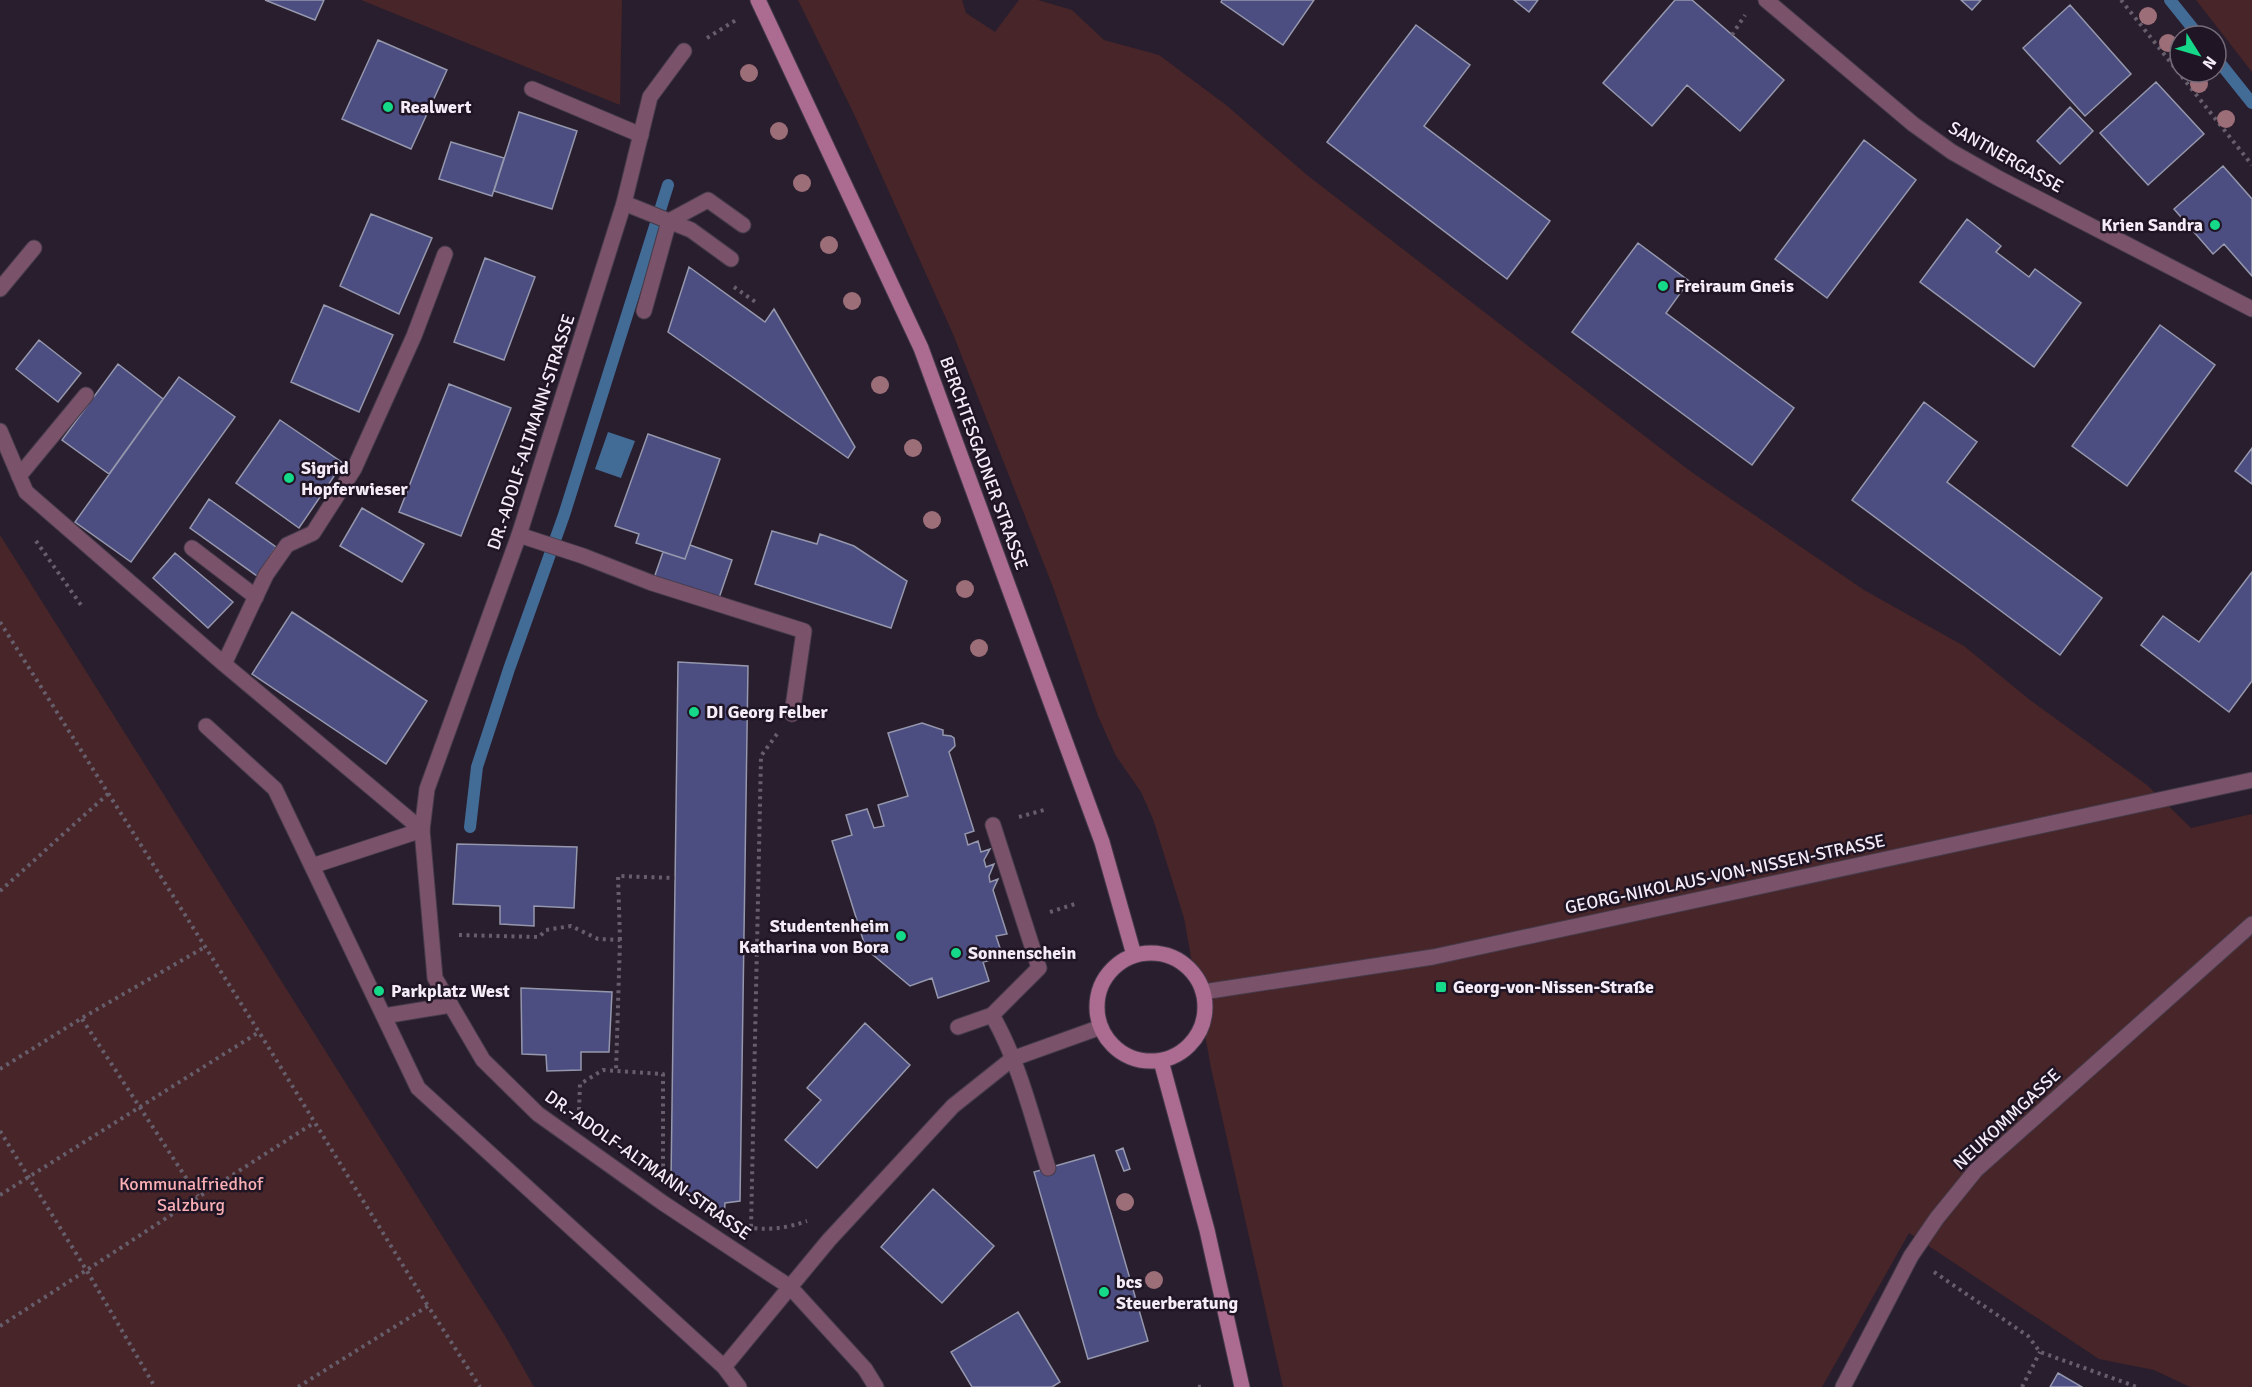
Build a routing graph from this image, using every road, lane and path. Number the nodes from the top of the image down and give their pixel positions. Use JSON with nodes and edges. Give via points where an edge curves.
{"nodes":[{"id":1,"x":758,"y":0,"type":"edge"},
{"id":2,"x":1766,"y":0,"type":"edge"},
{"id":3,"x":2121,"y":0,"type":"edge"},
{"id":4,"x":737,"y":20,"type":"dead end"},
{"id":5,"x":684,"y":51,"type":"joint"},
{"id":6,"x":532,"y":89,"type":"dead end"},
{"id":7,"x":641,"y":135,"type":"junction"},
{"id":8,"x":2252,"y":165,"type":"edge"},
{"id":9,"x":624,"y":203,"type":"junction"},
{"id":10,"x":669,"y":221,"type":"junction"},
{"id":11,"x":743,"y":225,"type":"dead end"},
{"id":12,"x":33,"y":248,"type":"dead end"},
{"id":13,"x":445,"y":254,"type":"dead end"},
{"id":14,"x":731,"y":259,"type":"dead end"},
{"id":15,"x":0,"y":289,"type":"edge"},
{"id":16,"x":2252,"y":309,"type":"edge"},
{"id":17,"x":644,"y":311,"type":"dead end"},
{"id":18,"x":86,"y":395,"type":"dead end"},
{"id":19,"x":0,"y":431,"type":"edge"},
{"id":20,"x":19,"y":476,"type":"junction"},
{"id":21,"x":519,"y":535,"type":"junction"},
{"id":22,"x":34,"y":537,"type":"dead end"},
{"id":23,"x":192,"y":548,"type":"dead end"},
{"id":24,"x":256,"y":597,"type":"junction"},
{"id":25,"x":81,"y":605,"type":"dead end"},
{"id":26,"x":0,"y":622,"type":"edge"},
{"id":27,"x":224,"y":664,"type":"junction"},
{"id":28,"x":792,"y":714,"type":"joint"},
{"id":29,"x":207,"y":726,"type":"dead end"},
{"id":30,"x":2252,"y":780,"type":"edge"},
{"id":31,"x":109,"y":794,"type":"junction"},
{"id":32,"x":993,"y":825,"type":"dead end"},
{"id":33,"x":422,"y":830,"type":"junction"},
{"id":34,"x":312,"y":866,"type":"junction"},
{"id":35,"x":675,"y":878,"type":"dead end"},
{"id":36,"x":0,"y":891,"type":"edge"},
{"id":37,"x":2252,"y":924,"type":"edge"},
{"id":38,"x":431,"y":935,"type":"junction"},
{"id":39,"x":620,"y":940,"type":"junction"},
{"id":40,"x":205,"y":946,"type":"junction"},
{"id":41,"x":1134,"y":955,"type":"junction"},
{"id":42,"x":1203,"y":992,"type":"junction"},
{"id":43,"x":451,"y":1005,"type":"junction"},
{"id":44,"x":992,"y":1015,"type":"junction"},
{"id":45,"x":384,"y":1016,"type":"junction"},
{"id":46,"x":82,"y":1018,"type":"junction"},
{"id":47,"x":958,"y":1027,"type":"dead end"},
{"id":48,"x":1101,"y":1027,"type":"junction"},
{"id":49,"x":259,"y":1032,"type":"junction"},
{"id":50,"x":1012,"y":1059,"type":"junction"},
{"id":51,"x":1161,"y":1061,"type":"junction"},
{"id":52,"x":0,"y":1069,"type":"edge"},
{"id":53,"x":616,"y":1071,"type":"junction"},
{"id":54,"x":139,"y":1108,"type":"junction"},
{"id":55,"x":314,"y":1123,"type":"junction"},
{"id":56,"x":0,"y":1131,"type":"edge"},
{"id":57,"x":579,"y":1143,"type":"junction"},
{"id":58,"x":1048,"y":1168,"type":"dead end"},
{"id":59,"x":29,"y":1178,"type":"junction"},
{"id":60,"x":0,"y":1195,"type":"edge"},
{"id":61,"x":198,"y":1196,"type":"junction"},
{"id":62,"x":663,"y":1203,"type":"junction"},
{"id":63,"x":808,"y":1221,"type":"dead end"},
{"id":64,"x":1911,"y":1256,"type":"junction"},
{"id":65,"x":87,"y":1271,"type":"junction"},
{"id":66,"x":790,"y":1287,"type":"junction"},
{"id":67,"x":428,"y":1306,"type":"junction"},
{"id":68,"x":0,"y":1326,"type":"edge"},
{"id":69,"x":2040,"y":1352,"type":"junction"},
{"id":70,"x":723,"y":1367,"type":"junction"},
{"id":71,"x":1204,"y":1386,"type":"edge"},
{"id":72,"x":155,"y":1387,"type":"edge"},
{"id":73,"x":298,"y":1387,"type":"edge"},
{"id":74,"x":480,"y":1387,"type":"edge"},
{"id":75,"x":739,"y":1387,"type":"edge"},
{"id":76,"x":876,"y":1387,"type":"edge"},
{"id":77,"x":1197,"y":1387,"type":"edge"},
{"id":78,"x":1242,"y":1387,"type":"edge"},
{"id":79,"x":1843,"y":1387,"type":"edge"},
{"id":80,"x":2022,"y":1387,"type":"edge"},
{"id":81,"x":2137,"y":1387,"type":"edge"}],
"edges":[{"from":1,"to":41,"type":"main road","name":"BERCHTESGADNER STRASSE","via":[[921,348],[1102,842]]},
{"from":2,"to":16,"type":"street","name":"SANTNERGASSE","via":[[1952,152]]},
{"from":3,"to":8,"type":"path"},
{"from":4,"to":5,"type":"path"},
{"from":5,"to":7,"type":"street","name":"DR.-ADOLF-ALTMANN-STRASSE","via":[[650,97]]},
{"from":6,"to":7,"type":"street"},
{"from":7,"to":9,"type":"street","name":"DR.-ADOLF-ALTMANN-STRASSE"},
{"from":9,"to":10,"type":"street"},
{"from":9,"to":21,"type":"street","name":"DR.-ADOLF-ALTMANN-STRASSE"},
{"from":10,"to":11,"type":"street","via":[[708,200]]},
{"from":10,"to":14,"type":"street","via":[[691,230]]},
{"from":10,"to":17,"type":"street"},
{"from":12,"to":15,"type":"street"},
{"from":13,"to":24,"type":"street","via":[[414,336],[354,470],[313,532],[287,545],[266,574]]},
{"from":18,"to":20,"type":"street"},
{"from":19,"to":20,"type":"street"},
{"from":20,"to":27,"type":"street","via":[[26,492]]},
{"from":21,"to":28,"type":"street","via":[[652,583],[804,631]]},
{"from":21,"to":33,"type":"street","name":"DR.-ADOLF-ALTMANN-STRASSE","via":[[427,789]]},
{"from":22,"to":25,"type":"path"},
{"from":23,"to":24,"type":"street"},
{"from":24,"to":27,"type":"street"},
{"from":26,"to":31,"type":"path"},
{"from":27,"to":33,"type":"street"},
{"from":28,"to":63,"type":"path","via":[[760,756],[751,1228],[787,1228]]},
{"from":29,"to":34,"type":"street","via":[[275,789]]},
{"from":30,"to":42,"type":"street","name":"GEORG-NIKOLAUS-VON-NISSEN-STRASSE","via":[[1433,957]]},
{"from":31,"to":36,"type":"path"},
{"from":31,"to":40,"type":"path"},
{"from":32,"to":44,"type":"street","via":[[1039,968]]},
{"from":33,"to":34,"type":"street"},
{"from":33,"to":38,"type":"street","name":"DR.-ADOLF-ALTMANN-STRASSE"},
{"from":34,"to":45,"type":"street"},
{"from":35,"to":39,"type":"path","via":[[618,876]]},
{"from":37,"to":64,"type":"street","name":"NEUKOMMGASSE","via":[[1976,1170]]},
{"from":38,"to":39,"type":"path","via":[[539,937],[546,930],[572,926],[598,939]]},
{"from":38,"to":43,"type":"street","name":"DR.-ADOLF-ALTMANN-STRASSE","via":[[435,978]]},
{"from":39,"to":53,"type":"path"},
{"from":40,"to":46,"type":"path"},
{"from":40,"to":49,"type":"path"},
{"from":41,"to":42,"type":"main road","via":[[1168,955],[1184,963]]},
{"from":41,"to":48,"type":"main road","via":[[1107,976],[1099,992],[1097,1010]]},
{"from":42,"to":51,"type":"main road","via":[[1205,1010],[1192,1043]]},
{"from":43,"to":45,"type":"street"},
{"from":43,"to":57,"type":"street","name":"DR.-ADOLF-ALTMANN-STRASSE","via":[[483,1060],[538,1114]]},
{"from":44,"to":47,"type":"street"},
{"from":44,"to":50,"type":"street"},
{"from":45,"to":70,"type":"street","via":[[418,1088]]},
{"from":46,"to":52,"type":"path"},
{"from":46,"to":54,"type":"path"},
{"from":48,"to":50,"type":"street"},
{"from":48,"to":51,"type":"main road","via":[[1124,1054]]},
{"from":49,"to":54,"type":"path"},
{"from":49,"to":55,"type":"path"},
{"from":50,"to":58,"type":"street"},
{"from":50,"to":66,"type":"street","via":[[953,1106]]},
{"from":51,"to":78,"type":"main road","via":[[1207,1230]]},
{"from":53,"to":57,"type":"path","via":[[603,1070],[580,1084]]},
{"from":53,"to":62,"type":"path","via":[[663,1074]]},
{"from":54,"to":59,"type":"path"},
{"from":54,"to":61,"type":"path"},
{"from":55,"to":61,"type":"path"},
{"from":55,"to":67,"type":"path"},
{"from":56,"to":59,"type":"path"},
{"from":57,"to":62,"type":"street","name":"DR.-ADOLF-ALTMANN-STRASSE"},
{"from":59,"to":60,"type":"path"},
{"from":59,"to":65,"type":"path"},
{"from":61,"to":65,"type":"path"},
{"from":62,"to":66,"type":"street","name":"DR.-ADOLF-ALTMANN-STRASSE"},
{"from":64,"to":69,"type":"path","via":[[2028,1336]]},
{"from":64,"to":79,"type":"street","name":"NEUKOMMGASSE"},
{"from":65,"to":68,"type":"path"},
{"from":65,"to":72,"type":"path"},
{"from":66,"to":70,"type":"street"},
{"from":66,"to":76,"type":"street","name":"DR.-ADOLF-ALTMANN-STRASSE","via":[[865,1369]]},
{"from":67,"to":73,"type":"path"},
{"from":67,"to":74,"type":"path"},
{"from":69,"to":80,"type":"path"},
{"from":69,"to":81,"type":"path"},
{"from":70,"to":75,"type":"street"},
{"from":71,"to":77,"type":"path"}]}
